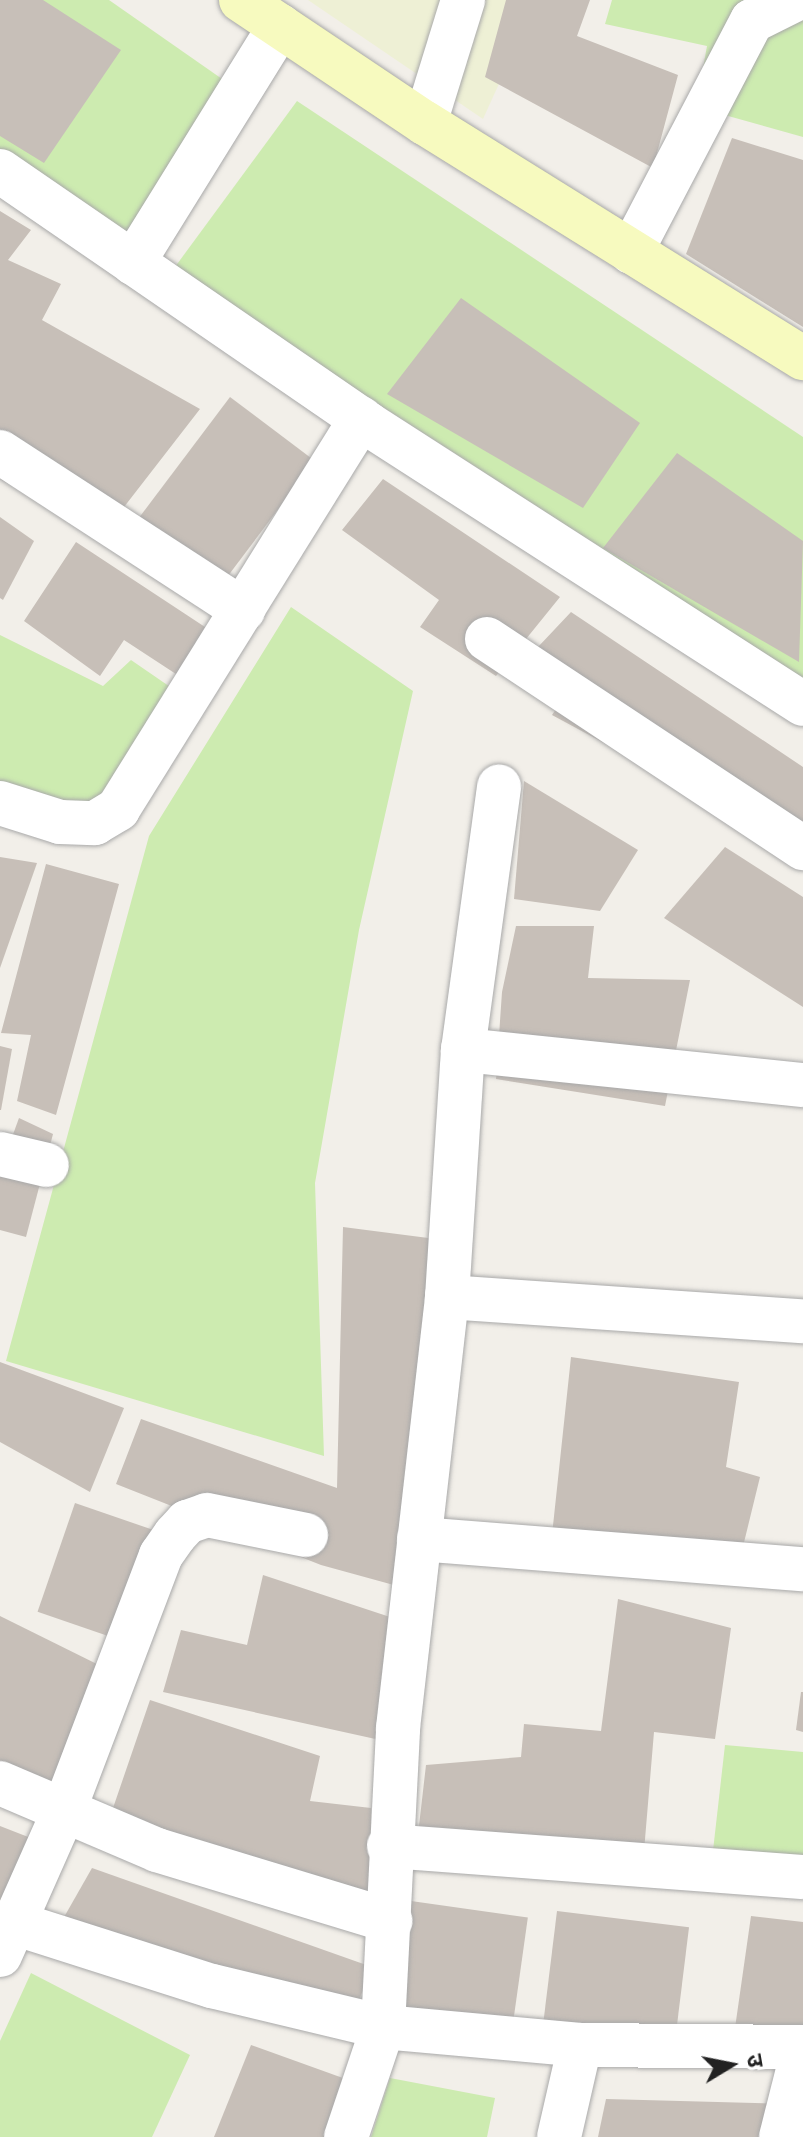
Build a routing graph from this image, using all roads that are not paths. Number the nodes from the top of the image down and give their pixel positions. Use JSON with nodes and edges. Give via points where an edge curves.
{"nodes":[{"id":1,"x":241,"y":0,"type":"edge"},
{"id":2,"x":463,"y":0,"type":"edge"},
{"id":3,"x":794,"y":0,"type":"edge"},
{"id":4,"x":280,"y":26,"type":"junction"},
{"id":5,"x":425,"y":123,"type":"junction"},
{"id":6,"x":1,"y":174,"type":"edge"},
{"id":7,"x":631,"y":252,"type":"junction"},
{"id":8,"x":133,"y":263,"type":"junction"},
{"id":9,"x":803,"y":358,"type":"edge"},
{"id":10,"x":361,"y":419,"type":"junction"},
{"id":11,"x":0,"y":452,"type":"edge"},
{"id":12,"x":243,"y":610,"type":"junction"},
{"id":13,"x":487,"y":639,"type":"dead end"},
{"id":14,"x":803,"y":704,"type":"edge"},
{"id":15,"x":499,"y":786,"type":"dead end"},
{"id":16,"x":0,"y":803,"type":"edge"},
{"id":17,"x":803,"y":848,"type":"edge"},
{"id":18,"x":463,"y":1050,"type":"junction"},
{"id":19,"x":803,"y":1085,"type":"edge"},
{"id":20,"x":0,"y":1154,"type":"edge"},
{"id":21,"x":47,"y":1165,"type":"dead end"},
{"id":22,"x":447,"y":1297,"type":"junction"},
{"id":23,"x":803,"y":1321,"type":"edge"},
{"id":24,"x":306,"y":1535,"type":"dead end"},
{"id":25,"x":419,"y":1539,"type":"junction"},
{"id":26,"x":803,"y":1569,"type":"edge"},
{"id":27,"x":0,"y":1783,"type":"edge"},
{"id":28,"x":63,"y":1813,"type":"junction"},
{"id":29,"x":389,"y":1846,"type":"junction"},
{"id":30,"x":803,"y":1877,"type":"edge"},
{"id":31,"x":390,"y":1921,"type":"junction"},
{"id":32,"x":7,"y":1939,"type":"edge"},
{"id":33,"x":383,"y":2027,"type":"junction"},
{"id":34,"x":580,"y":2045,"type":"junction"},
{"id":35,"x":803,"y":2049,"type":"edge"},
{"id":36,"x":346,"y":2137,"type":"edge"},
{"id":37,"x":559,"y":2137,"type":"edge"},
{"id":38,"x":781,"y":2137,"type":"edge"}],
"edges":[{"from":1,"to":4,"type":"street"},
{"from":2,"to":5,"type":"street"},
{"from":3,"to":7,"type":"street","via":[[752,21]]},
{"from":4,"to":5,"type":"street"},
{"from":4,"to":8,"type":"street"},
{"from":5,"to":7,"type":"street"},
{"from":6,"to":8,"type":"street"},
{"from":7,"to":9,"type":"street"},
{"from":8,"to":10,"type":"street"},
{"from":10,"to":12,"type":"street"},
{"from":10,"to":14,"type":"street"},
{"from":11,"to":12,"type":"street"},
{"from":12,"to":16,"type":"street","via":[[118,809],[95,823],[60,822]]},
{"from":13,"to":17,"type":"street"},
{"from":15,"to":18,"type":"street"},
{"from":18,"to":19,"type":"street"},
{"from":18,"to":22,"type":"street"},
{"from":20,"to":21,"type":"street"},
{"from":22,"to":23,"type":"street"},
{"from":22,"to":25,"type":"street"},
{"from":24,"to":28,"type":"street","via":[[207,1515],[187,1522],[175,1535],[161,1555]]},
{"from":25,"to":26,"type":"street"},
{"from":25,"to":29,"type":"street"},
{"from":27,"to":28,"type":"street"},
{"from":28,"to":31,"type":"street","via":[[157,1850]]},
{"from":28,"to":32,"type":"street"},
{"from":29,"to":30,"type":"street"},
{"from":29,"to":31,"type":"street"},
{"from":31,"to":33,"type":"street"},
{"from":32,"to":33,"type":"street"},
{"from":33,"to":34,"type":"street"},
{"from":33,"to":36,"type":"street"},
{"from":34,"to":35,"type":"street"},
{"from":34,"to":37,"type":"street"},
{"from":35,"to":38,"type":"street"}]}
